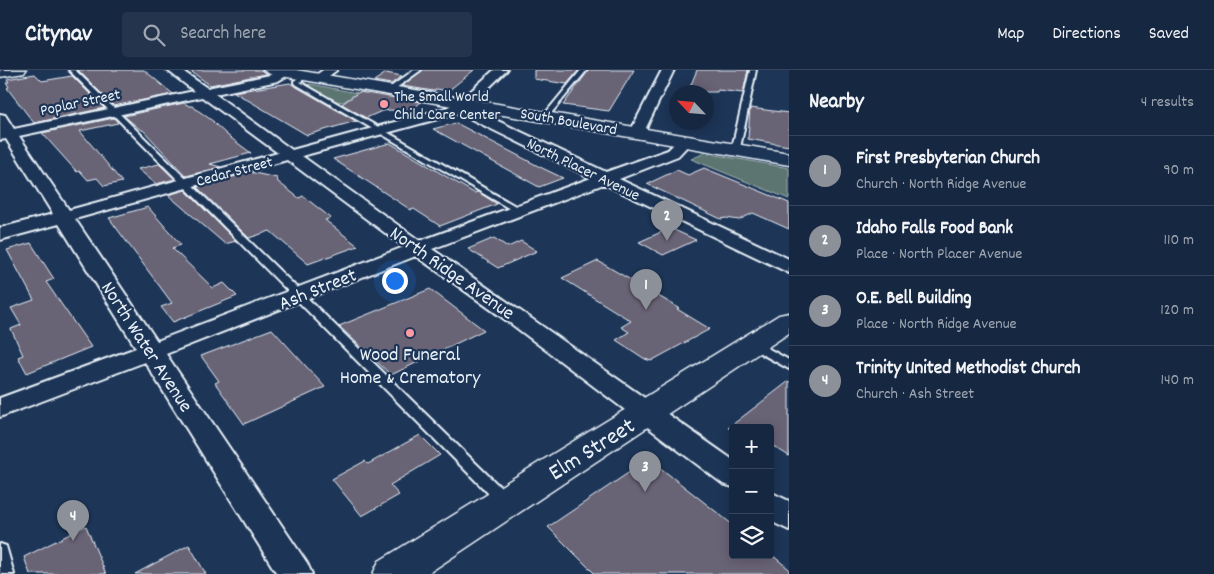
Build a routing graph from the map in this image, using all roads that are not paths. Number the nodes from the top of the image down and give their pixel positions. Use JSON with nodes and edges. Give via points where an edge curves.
{"nodes":[{"id":1,"x":19,"y":70,"type":"edge"},
{"id":2,"x":72,"y":70,"type":"edge"},
{"id":3,"x":173,"y":70,"type":"edge"},
{"id":4,"x":418,"y":70,"type":"edge"},
{"id":5,"x":502,"y":70,"type":"edge"},
{"id":6,"x":584,"y":70,"type":"edge"},
{"id":7,"x":668,"y":70,"type":"edge"},
{"id":8,"x":753,"y":70,"type":"edge"},
{"id":9,"x":277,"y":71,"type":"edge"},
{"id":10,"x":0,"y":73,"type":"edge"},
{"id":11,"x":318,"y":75,"type":"edge"},
{"id":12,"x":390,"y":90,"type":"junction"},
{"id":13,"x":204,"y":92,"type":"junction"},
{"id":14,"x":466,"y":103,"type":"junction"},
{"id":15,"x":114,"y":112,"type":"junction"},
{"id":16,"x":546,"y":116,"type":"junction"},
{"id":17,"x":3,"y":129,"type":"edge"},
{"id":18,"x":382,"y":130,"type":"junction"},
{"id":19,"x":637,"y":132,"type":"junction"},
{"id":20,"x":686,"y":140,"type":"junction"},
{"id":21,"x":743,"y":150,"type":"junction"},
{"id":22,"x":290,"y":155,"type":"junction"},
{"id":23,"x":789,"y":157,"type":"edge"},
{"id":24,"x":606,"y":179,"type":"junction"},
{"id":25,"x":185,"y":184,"type":"junction"},
{"id":26,"x":520,"y":211,"type":"junction"},
{"id":27,"x":65,"y":216,"type":"junction"},
{"id":28,"x":0,"y":234,"type":"edge"},
{"id":29,"x":419,"y":249,"type":"junction"},
{"id":30,"x":789,"y":267,"type":"edge"},
{"id":31,"x":299,"y":295,"type":"junction"},
{"id":32,"x":789,"y":321,"type":"edge"},
{"id":33,"x":753,"y":344,"type":"junction"},
{"id":34,"x":151,"y":352,"type":"junction"},
{"id":35,"x":789,"y":365,"type":"edge"},
{"id":36,"x":0,"y":408,"type":"edge"},
{"id":37,"x":646,"y":413,"type":"junction"},
{"id":38,"x":729,"y":473,"type":"edge"},
{"id":39,"x":774,"y":507,"type":"edge"},
{"id":40,"x":496,"y":509,"type":"junction"},
{"id":41,"x":789,"y":517,"type":"edge"},
{"id":42,"x":0,"y":551,"type":"edge"},
{"id":43,"x":6,"y":574,"type":"edge"},
{"id":44,"x":295,"y":574,"type":"edge"},
{"id":45,"x":393,"y":574,"type":"edge"}],
"edges":[{"from":1,"to":10,"type":"street"},
{"from":2,"to":15,"type":"lane"},
{"from":3,"to":13,"type":"street","name":"North Ridge Avenue"},
{"from":4,"to":12,"type":"lane"},
{"from":5,"to":14,"type":"street","name":"Cedar Street"},
{"from":6,"to":16,"type":"lane"},
{"from":7,"to":19,"type":"street"},
{"from":8,"to":21,"type":"lane"},
{"from":9,"to":11,"type":"street","name":"South Boulevard"},
{"from":9,"to":13,"type":"street","name":"Poplar Street","via":[[274,78]]},
{"from":11,"to":12,"type":"street","name":"South Boulevard"},
{"from":11,"to":18,"type":"lane","via":[[296,82]]},
{"from":12,"to":14,"type":"street","name":"South Boulevard"},
{"from":13,"to":15,"type":"street","name":"Poplar Street"},
{"from":13,"to":22,"type":"street","name":"North Ridge Avenue"},
{"from":14,"to":16,"type":"street","name":"South Boulevard"},
{"from":14,"to":18,"type":"street","name":"Cedar Street","via":[[451,111]]},
{"from":14,"to":24,"type":"street","name":"North Placer Avenue","via":[[476,116]]},
{"from":15,"to":17,"type":"street","name":"Poplar Street"},
{"from":15,"to":25,"type":"lane"},
{"from":16,"to":19,"type":"street","name":"South Boulevard"},
{"from":17,"to":27,"type":"street","name":"North Water Avenue"},
{"from":18,"to":22,"type":"street","name":"Cedar Street"},
{"from":18,"to":26,"type":"lane"},
{"from":19,"to":20,"type":"street","name":"South Boulevard"},
{"from":20,"to":21,"type":"street","name":"South Boulevard"},
{"from":20,"to":24,"type":"street","name":"Ash Street","via":[[673,153]]},
{"from":21,"to":23,"type":"street","name":"South Boulevard"},
{"from":22,"to":25,"type":"street","name":"Cedar Street"},
{"from":22,"to":29,"type":"street","name":"North Ridge Avenue"},
{"from":24,"to":26,"type":"street","name":"Ash Street"},
{"from":24,"to":30,"type":"street","name":"North Placer Avenue"},
{"from":25,"to":27,"type":"street","name":"Cedar Street"},
{"from":25,"to":31,"type":"lane"},
{"from":26,"to":29,"type":"street","name":"Ash Street"},
{"from":27,"to":28,"type":"street","name":"Cedar Street"},
{"from":27,"to":34,"type":"street","name":"North Water Avenue"},
{"from":29,"to":31,"type":"street","name":"Ash Street"},
{"from":29,"to":37,"type":"street","name":"North Ridge Avenue"},
{"from":31,"to":34,"type":"street","name":"Ash Street"},
{"from":31,"to":40,"type":"lane","via":[[495,491]]},
{"from":32,"to":33,"type":"street","name":"Elm Street"},
{"from":33,"to":35,"type":"lane"},
{"from":33,"to":37,"type":"street","name":"Elm Street"},
{"from":34,"to":36,"type":"street","name":"Ash Street"},
{"from":34,"to":44,"type":"street","name":"North Water Avenue"},
{"from":37,"to":38,"type":"street","name":"North Ridge Avenue"},
{"from":37,"to":40,"type":"street","name":"Elm Street"},
{"from":39,"to":41,"type":"street"},
{"from":40,"to":45,"type":"street","name":"Elm Street"},
{"from":42,"to":43,"type":"lane"}]}
